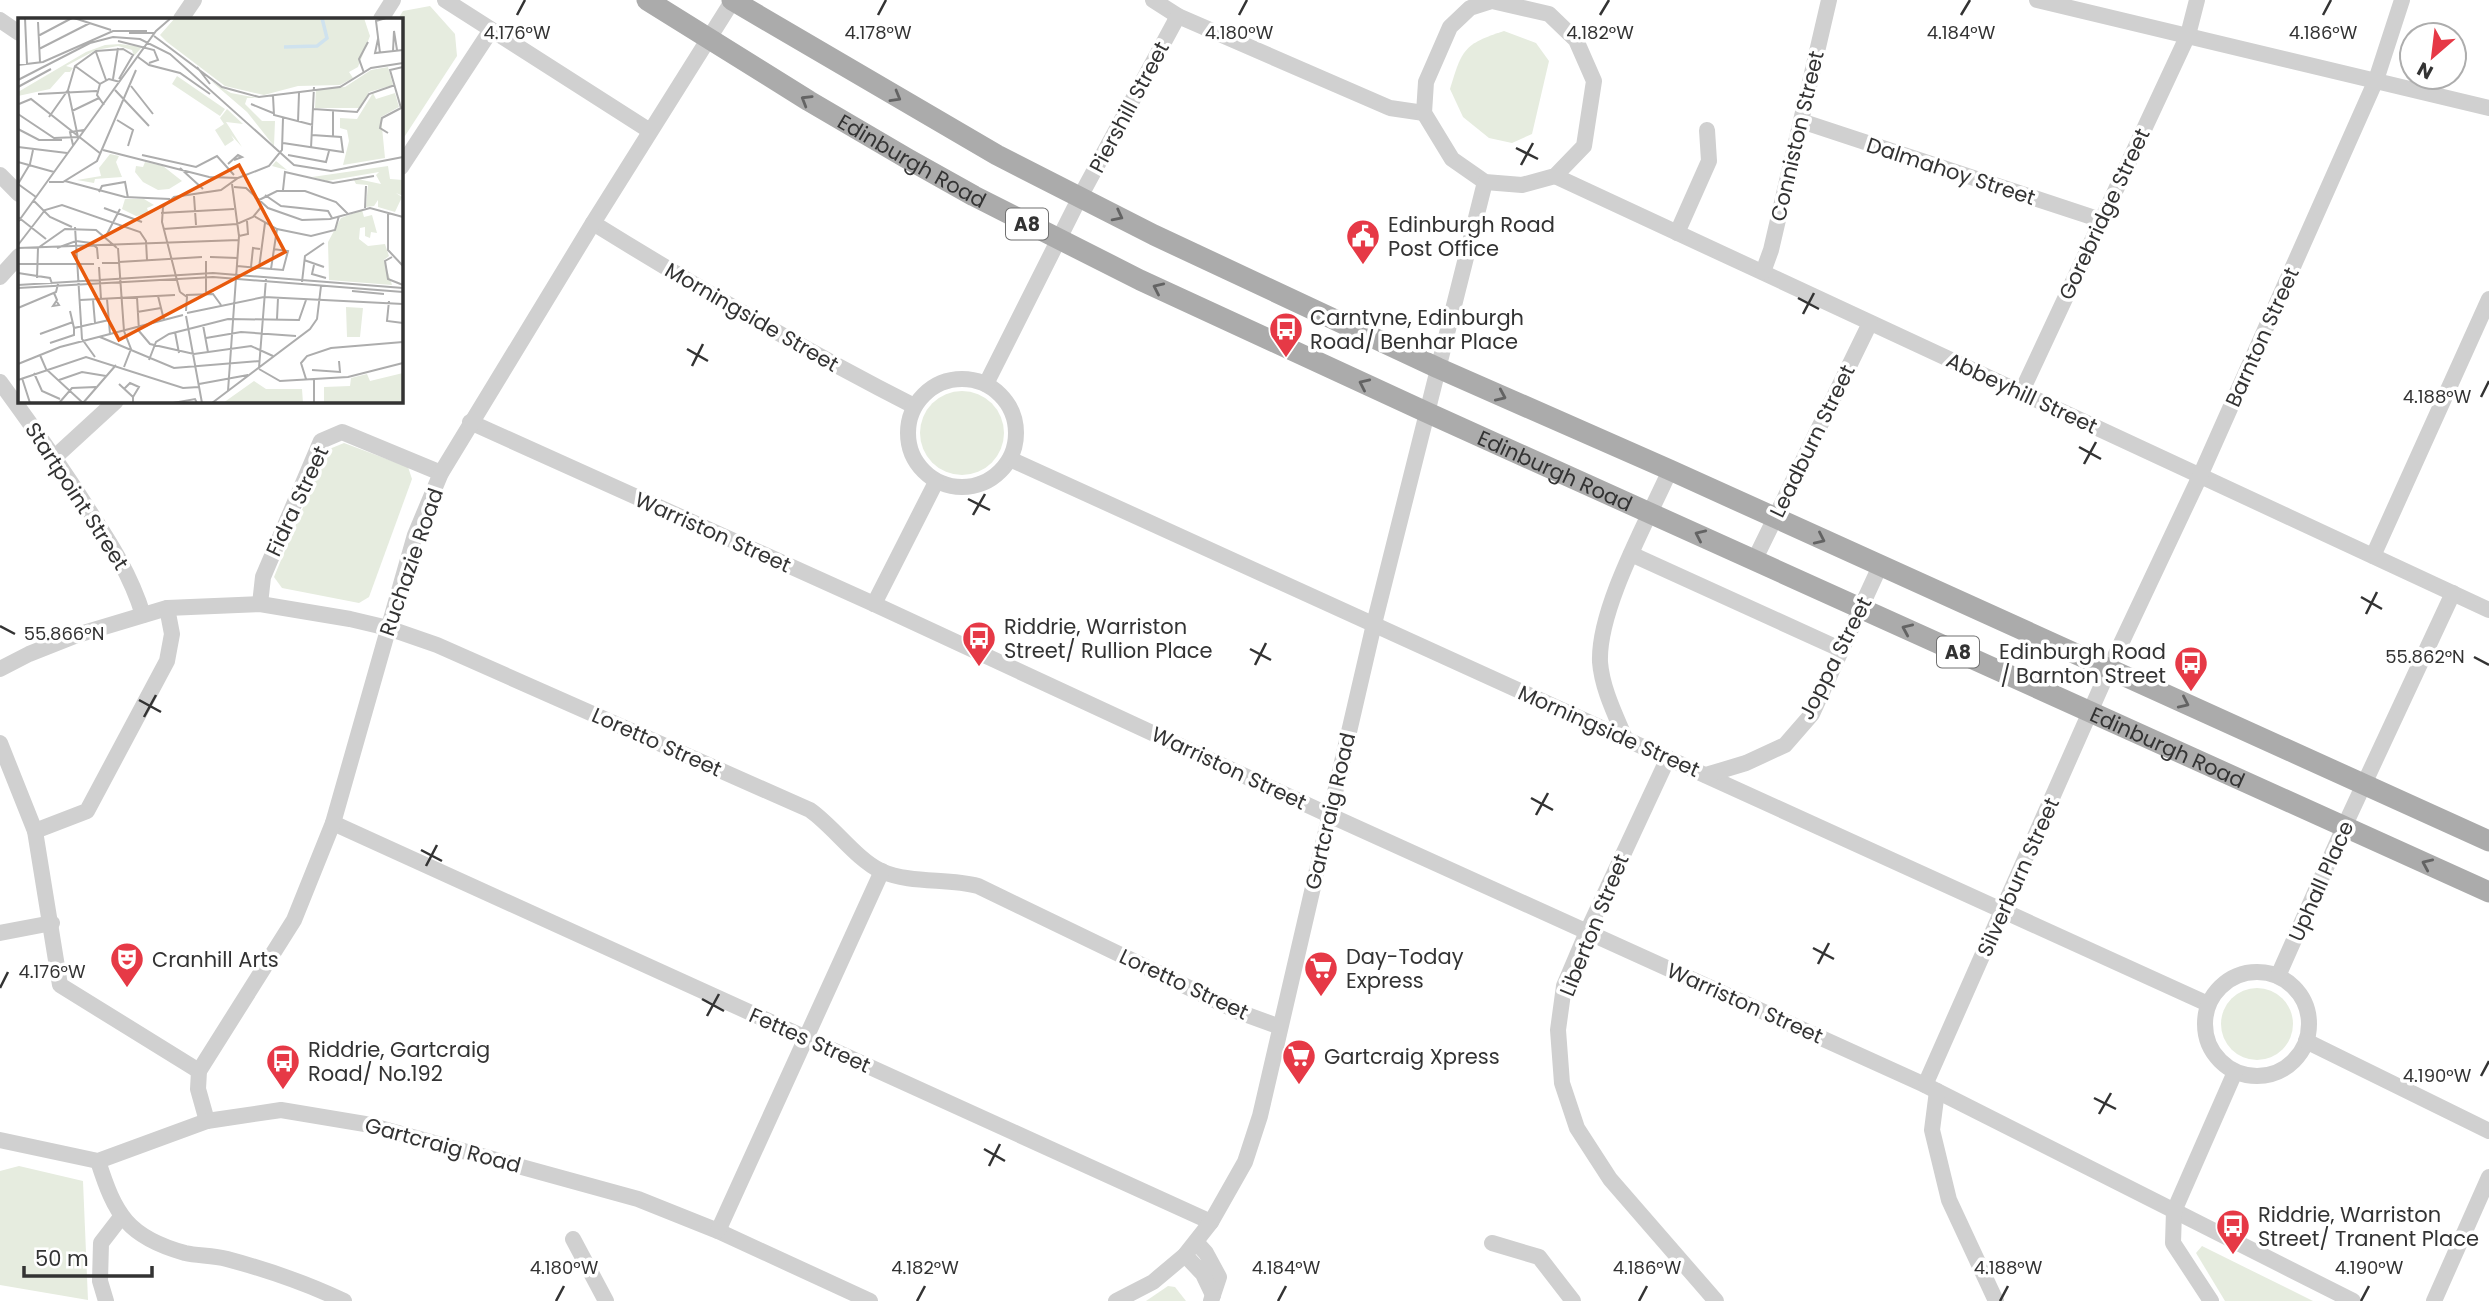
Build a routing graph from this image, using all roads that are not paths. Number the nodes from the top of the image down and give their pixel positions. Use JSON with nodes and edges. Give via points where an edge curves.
{"nodes":[{"id":1,"x":194,"y":0,"type":"edge"},
{"id":2,"x":393,"y":0,"type":"edge"},
{"id":3,"x":445,"y":0,"type":"edge"},
{"id":4,"x":647,"y":0,"type":"edge"},
{"id":5,"x":733,"y":0,"type":"edge"},
{"id":6,"x":1153,"y":0,"type":"edge"},
{"id":7,"x":1493,"y":0,"type":"edge"},
{"id":8,"x":1829,"y":0,"type":"edge"},
{"id":9,"x":2037,"y":0,"type":"edge"},
{"id":10,"x":2197,"y":0,"type":"edge"},
{"id":11,"x":2402,"y":0,"type":"edge"},
{"id":12,"x":1546,"y":7,"type":"edge"},
{"id":13,"x":1178,"y":16,"type":"junction"},
{"id":14,"x":182,"y":18,"type":"edge"},
{"id":15,"x":382,"y":18,"type":"edge"},
{"id":16,"x":0,"y":20,"type":"edge"},
{"id":17,"x":491,"y":30,"type":"junction"},
{"id":18,"x":18,"y":32,"type":"edge"},
{"id":19,"x":2188,"y":35,"type":"junction"},
{"id":20,"x":708,"y":40,"type":"junction"},
{"id":21,"x":2376,"y":80,"type":"junction"},
{"id":22,"x":2489,"y":108,"type":"edge"},
{"id":23,"x":1424,"y":113,"type":"junction"},
{"id":24,"x":1801,"y":121,"type":"junction"},
{"id":25,"x":1707,"y":130,"type":"dead end"},
{"id":26,"x":650,"y":131,"type":"junction"},
{"id":27,"x":402,"y":165,"type":"edge"},
{"id":28,"x":0,"y":175,"type":"edge"},
{"id":29,"x":1555,"y":176,"type":"junction"},
{"id":30,"x":1485,"y":182,"type":"junction"},
{"id":31,"x":18,"y":193,"type":"edge"},
{"id":32,"x":1080,"y":197,"type":"junction"},
{"id":33,"x":2101,"y":220,"type":"junction"},
{"id":34,"x":593,"y":223,"type":"junction"},
{"id":35,"x":1677,"y":233,"type":"junction"},
{"id":36,"x":1060,"y":240,"type":"junction"},
{"id":37,"x":18,"y":257,"type":"edge"},
{"id":38,"x":1763,"y":272,"type":"junction"},
{"id":39,"x":0,"y":277,"type":"edge"},
{"id":40,"x":2489,"y":300,"type":"edge"},
{"id":41,"x":1870,"y":323,"type":"junction"},
{"id":42,"x":1438,"y":368,"type":"junction"},
{"id":43,"x":0,"y":382,"type":"edge"},
{"id":44,"x":986,"y":384,"type":"junction"},
{"id":45,"x":2021,"y":393,"type":"junction"},
{"id":46,"x":115,"y":402,"type":"edge"},
{"id":47,"x":914,"y":406,"type":"junction"},
{"id":48,"x":1426,"y":412,"type":"junction"},
{"id":49,"x":470,"y":422,"type":"junction"},
{"id":50,"x":55,"y":457,"type":"junction"},
{"id":51,"x":1010,"y":459,"type":"junction"},
{"id":52,"x":1671,"y":470,"type":"junction"},
{"id":53,"x":441,"y":473,"type":"junction"},
{"id":54,"x":2200,"y":476,"type":"junction"},
{"id":55,"x":936,"y":482,"type":"junction"},
{"id":56,"x":1651,"y":513,"type":"junction"},
{"id":57,"x":1774,"y":517,"type":"junction"},
{"id":58,"x":1632,"y":554,"type":"junction"},
{"id":59,"x":2373,"y":556,"type":"junction"},
{"id":60,"x":1755,"y":561,"type":"junction"},
{"id":61,"x":1880,"y":566,"type":"junction"},
{"id":62,"x":2453,"y":593,"type":"junction"},
{"id":63,"x":260,"y":604,"type":"junction"},
{"id":64,"x":874,"y":604,"type":"junction"},
{"id":65,"x":167,"y":608,"type":"junction"},
{"id":66,"x":1861,"y":608,"type":"junction"},
{"id":67,"x":2489,"y":610,"type":"edge"},
{"id":68,"x":144,"y":615,"type":"junction"},
{"id":69,"x":1374,"y":624,"type":"junction"},
{"id":70,"x":388,"y":628,"type":"junction"},
{"id":71,"x":1842,"y":650,"type":"junction"},
{"id":72,"x":2109,"y":668,"type":"junction"},
{"id":73,"x":0,"y":669,"type":"edge"},
{"id":74,"x":2091,"y":711,"type":"junction"},
{"id":75,"x":1625,"y":738,"type":"junction"},
{"id":76,"x":0,"y":743,"type":"edge"},
{"id":77,"x":1668,"y":758,"type":"junction"},
{"id":78,"x":7,"y":773,"type":"edge"},
{"id":79,"x":1706,"y":775,"type":"junction"},
{"id":80,"x":2365,"y":786,"type":"junction"},
{"id":81,"x":1329,"y":815,"type":"junction"},
{"id":82,"x":333,"y":823,"type":"junction"},
{"id":83,"x":2344,"y":827,"type":"junction"},
{"id":84,"x":35,"y":831,"type":"junction"},
{"id":85,"x":2489,"y":841,"type":"edge"},
{"id":86,"x":882,"y":871,"type":"junction"},
{"id":87,"x":2489,"y":892,"type":"edge"},
{"id":88,"x":2004,"y":911,"type":"junction"},
{"id":89,"x":52,"y":923,"type":"junction"},
{"id":90,"x":1587,"y":932,"type":"junction"},
{"id":91,"x":0,"y":933,"type":"edge"},
{"id":92,"x":2278,"y":976,"type":"junction"},
{"id":93,"x":2208,"y":1004,"type":"junction"},
{"id":94,"x":1280,"y":1027,"type":"junction"},
{"id":95,"x":806,"y":1037,"type":"junction"},
{"id":96,"x":2306,"y":1041,"type":"junction"},
{"id":97,"x":199,"y":1071,"type":"junction"},
{"id":98,"x":2235,"y":1072,"type":"junction"},
{"id":99,"x":1931,"y":1088,"type":"junction"},
{"id":100,"x":207,"y":1121,"type":"junction"},
{"id":101,"x":2489,"y":1131,"type":"edge"},
{"id":102,"x":0,"y":1140,"type":"edge"},
{"id":103,"x":98,"y":1161,"type":"junction"},
{"id":104,"x":2489,"y":1177,"type":"edge"},
{"id":105,"x":2174,"y":1211,"type":"junction"},
{"id":106,"x":121,"y":1217,"type":"junction"},
{"id":107,"x":1211,"y":1222,"type":"junction"},
{"id":108,"x":718,"y":1231,"type":"junction"},
{"id":109,"x":573,"y":1239,"type":"dead end"},
{"id":110,"x":1196,"y":1242,"type":"junction"},
{"id":111,"x":1492,"y":1243,"type":"dead end"},
{"id":112,"x":1185,"y":1255,"type":"junction"},
{"id":113,"x":1212,"y":1298,"type":"edge"},
{"id":114,"x":1992,"y":1300,"type":"edge"},
{"id":115,"x":106,"y":1301,"type":"edge"},
{"id":116,"x":344,"y":1301,"type":"edge"},
{"id":117,"x":607,"y":1301,"type":"edge"},
{"id":118,"x":870,"y":1301,"type":"edge"},
{"id":119,"x":1116,"y":1301,"type":"edge"},
{"id":120,"x":1573,"y":1301,"type":"edge"},
{"id":121,"x":1716,"y":1301,"type":"edge"},
{"id":122,"x":2211,"y":1301,"type":"edge"},
{"id":123,"x":2353,"y":1301,"type":"edge"},
{"id":124,"x":2434,"y":1301,"type":"edge"}],
"edges":[{"from":1,"to":14,"type":"street"},
{"from":2,"to":15,"type":"street"},
{"from":3,"to":17,"type":"street"},
{"from":4,"to":20,"type":"main road","name":"Edinburgh Road","number":"A8"},
{"from":5,"to":20,"type":"street","name":"Ruchazie Road"},
{"from":5,"to":32,"type":"main road","number":"A8","one_way":true,"via":[[985,148]]},
{"from":6,"to":13,"type":"street"},
{"from":7,"to":12,"type":"street"},
{"from":7,"to":23,"type":"street","via":[[1470,8],[1450,27],[1426,82]]},
{"from":8,"to":24,"type":"street","name":"Conniston Street"},
{"from":9,"to":19,"type":"street"},
{"from":10,"to":19,"type":"street","name":"Gorebridge Street"},
{"from":11,"to":21,"type":"street","name":"Barnton Street"},
{"from":12,"to":29,"type":"street","via":[[1576,40],[1594,81],[1584,146]]},
{"from":13,"to":23,"type":"street","via":[[1390,108]]},
{"from":13,"to":32,"type":"street","name":"Piershill Street"},
{"from":16,"to":18,"type":"street"},
{"from":17,"to":26,"type":"street"},
{"from":17,"to":27,"type":"street"},
{"from":19,"to":21,"type":"street"},
{"from":19,"to":33,"type":"street","name":"Gorebridge Street"},
{"from":20,"to":26,"type":"street","name":"Ruchazie Road"},
{"from":36,"to":20,"type":"main road","name":"Edinburgh Road","number":"A8","one_way":true,"via":[[908,159]]},
{"from":21,"to":22,"type":"street"},
{"from":21,"to":54,"type":"street","name":"Barnton Street"},
{"from":23,"to":30,"type":"street","via":[[1452,159]]},
{"from":24,"to":33,"type":"street","name":"Dalmahoy Street"},
{"from":24,"to":38,"type":"street","name":"Conniston Street"},
{"from":25,"to":35,"type":"street","via":[[1709,160]]},
{"from":26,"to":34,"type":"street","name":"Ruchazie Road"},
{"from":28,"to":31,"type":"street"},
{"from":29,"to":30,"type":"street","via":[[1522,185]]},
{"from":29,"to":35,"type":"street","name":"Abbeyhill Street"},
{"from":30,"to":42,"type":"street","name":"Gartcraig Road"},
{"from":32,"to":36,"type":"street","name":"Piershill Street"},
{"from":32,"to":42,"type":"main road","number":"A8","one_way":true},
{"from":33,"to":45,"type":"street","name":"Gorebridge Street"},
{"from":34,"to":47,"type":"street","name":"Morningside Street","via":[[702,291]]},
{"from":34,"to":49,"type":"street","name":"Ruchazie Road"},
{"from":35,"to":38,"type":"street","name":"Abbeyhill Street"},
{"from":36,"to":44,"type":"street","name":"Piershill Street"},
{"from":48,"to":36,"type":"main road","name":"Edinburgh Road","number":"A8","one_way":true},
{"from":37,"to":39,"type":"street"},
{"from":38,"to":41,"type":"street","name":"Abbeyhill Street"},
{"from":40,"to":59,"type":"street"},
{"from":41,"to":45,"type":"street","name":"Abbeyhill Street"},
{"from":41,"to":57,"type":"street","name":"Leadburn Street"},
{"from":42,"to":48,"type":"street","name":"Gartcraig Road"},
{"from":42,"to":52,"type":"main road","number":"A8","one_way":true},
{"from":43,"to":50,"type":"street","name":"Startpoint Street"},
{"from":44,"to":47,"type":"street","via":[[954,379],[924,393]]},
{"from":44,"to":51,"type":"street","via":[[1011,409],[1016,443]]},
{"from":45,"to":54,"type":"street","name":"Abbeyhill Street"},
{"from":46,"to":50,"type":"street"},
{"from":47,"to":55,"type":"street","via":[[907,440],[912,457]]},
{"from":48,"to":56,"type":"main road","name":"Edinburgh Road","number":"A8"},
{"from":48,"to":69,"type":"street","name":"Gartcraig Road"},
{"from":49,"to":53,"type":"street","name":"Ruchazie Road"},
{"from":49,"to":64,"type":"street","name":"Warriston Street"},
{"from":50,"to":68,"type":"street","name":"Startpoint Street","via":[[113,546]]},
{"from":51,"to":55,"type":"street","via":[[999,473],[969,488]]},
{"from":51,"to":69,"type":"street","name":"Morningside Street"},
{"from":52,"to":56,"type":"street"},
{"from":52,"to":57,"type":"main road","number":"A8"},
{"from":53,"to":63,"type":"street","name":"Fidra Street","via":[[342,432],[321,441],[263,577]]},
{"from":53,"to":70,"type":"street","name":"Ruchazie Road","via":[[415,535]]},
{"from":54,"to":59,"type":"street","name":"Abbeyhill Street"},
{"from":54,"to":72,"type":"street","name":"Barnton Street"},
{"from":55,"to":64,"type":"street"},
{"from":56,"to":58,"type":"street"},
{"from":60,"to":56,"type":"main road","name":"Edinburgh Road","number":"A8","one_way":true},
{"from":57,"to":60,"type":"street","name":"Leadburn Street"},
{"from":57,"to":61,"type":"main road","number":"A8","one_way":true},
{"from":58,"to":71,"type":"street"},
{"from":58,"to":75,"type":"street","via":[[1602,634],[1600,663]]},
{"from":59,"to":62,"type":"street","name":"Abbeyhill Street"},
{"from":60,"to":66,"type":"main road","name":"Edinburgh Road","number":"A8"},
{"from":61,"to":66,"type":"street","name":"Joppa Street"},
{"from":61,"to":72,"type":"main road","number":"A8"},
{"from":62,"to":67,"type":"street","name":"Abbeyhill Street"},
{"from":62,"to":80,"type":"street","name":"Uphall Place"},
{"from":63,"to":65,"type":"street","name":"Loretto Street"},
{"from":63,"to":70,"type":"street","name":"Loretto Street"},
{"from":64,"to":81,"type":"street","name":"Warriston Street"},
{"from":65,"to":68,"type":"street","name":"Loretto Street"},
{"from":65,"to":84,"type":"street","via":[[172,634],[166,661],[88,811]]},
{"from":66,"to":71,"type":"street","name":"Joppa Street"},
{"from":74,"to":66,"type":"main road","name":"Edinburgh Road","number":"A8","one_way":true},
{"from":68,"to":73,"type":"street","name":"Loretto Street","via":[[76,635]]},
{"from":69,"to":75,"type":"street","name":"Morningside Street"},
{"from":69,"to":81,"type":"street","name":"Gartcraig Road"},
{"from":70,"to":82,"type":"street","name":"Ruchazie Road"},
{"from":70,"to":86,"type":"street","name":"Loretto Street","via":[[437,645],[810,810]]},
{"from":71,"to":79,"type":"street","name":"Joppa Street","via":[[1812,714],[1785,745]]},
{"from":72,"to":74,"type":"street","name":"Silverburn Street"},
{"from":72,"to":80,"type":"main road","number":"A8","one_way":true},
{"from":74,"to":83,"type":"main road","name":"Edinburgh Road","number":"A8"},
{"from":74,"to":88,"type":"street","name":"Silverburn Street"},
{"from":75,"to":77,"type":"street","name":"Morningside Street"},
{"from":76,"to":78,"type":"street"},
{"from":77,"to":79,"type":"street","name":"Morningside Street"},
{"from":77,"to":90,"type":"street","name":"Liberton Street"},
{"from":78,"to":84,"type":"street"},
{"from":79,"to":88,"type":"street","name":"Morningside Street"},
{"from":80,"to":83,"type":"street","name":"Uphall Place"},
{"from":80,"to":85,"type":"main road","number":"A8"},
{"from":81,"to":90,"type":"street","name":"Warriston Street"},
{"from":81,"to":94,"type":"street","name":"Gartcraig Road"},
{"from":82,"to":95,"type":"street","name":"Fettes Street"},
{"from":82,"to":97,"type":"street","name":"Ruchazie Road","via":[[294,920]]},
{"from":87,"to":83,"type":"main road","name":"Edinburgh Road","number":"A8","one_way":true},
{"from":83,"to":92,"type":"street","name":"Uphall Place"},
{"from":84,"to":89,"type":"street"},
{"from":86,"to":94,"type":"street","name":"Loretto Street","via":[[978,886]]},
{"from":86,"to":95,"type":"street"},
{"from":88,"to":93,"type":"street","name":"Morningside Street"},
{"from":88,"to":99,"type":"street","name":"Silverburn Street"},
{"from":89,"to":91,"type":"street"},
{"from":89,"to":97,"type":"street","via":[[60,985]]},
{"from":90,"to":99,"type":"street","name":"Warriston Street"},
{"from":90,"to":121,"type":"street","name":"Liberton Street","via":[[1564,986],[1558,1030],[1562,1083],[1577,1128],[1610,1179]]},
{"from":92,"to":93,"type":"street","via":[[2245,973],[2230,979]]},
{"from":92,"to":96,"type":"street","via":[[2301,996],[2309,1026]]},
{"from":93,"to":98,"type":"street","via":[[2204,1020],[2208,1043],[2221,1063]]},
{"from":94,"to":107,"type":"street","name":"Gartcraig Road","via":[[1245,1162]]},
{"from":95,"to":107,"type":"street","name":"Fettes Street"},
{"from":95,"to":108,"type":"street"},
{"from":96,"to":98,"type":"street","via":[[2298,1056],[2277,1072],[2252,1077]]},
{"from":96,"to":101,"type":"street"},
{"from":97,"to":100,"type":"street","via":[[198,1089]]},
{"from":98,"to":105,"type":"street"},
{"from":99,"to":105,"type":"street","name":"Warriston Street"},
{"from":99,"to":114,"type":"street","name":"Silverburn Street","via":[[1932,1130],[1949,1200]]},
{"from":100,"to":103,"type":"street","name":"Gartcraig Road"},
{"from":100,"to":108,"type":"street","name":"Gartcraig Road","via":[[281,1110],[365,1124],[638,1199]]},
{"from":102,"to":103,"type":"street"},
{"from":103,"to":106,"type":"street"},
{"from":104,"to":124,"type":"street"},
{"from":105,"to":122,"type":"street","via":[[2173,1243]]},
{"from":105,"to":123,"type":"street","name":"Warriston Street"},
{"from":106,"to":115,"type":"street","via":[[102,1243],[100,1281]]},
{"from":106,"to":116,"type":"street","via":[[151,1242],[224,1258],[305,1283]]},
{"from":107,"to":110,"type":"street","name":"Gartcraig Road"},
{"from":108,"to":118,"type":"street","name":"Gartcraig Road"},
{"from":109,"to":117,"type":"street"},
{"from":110,"to":112,"type":"street","name":"Gartcraig Road"},
{"from":110,"to":113,"type":"street","via":[[1219,1277]]},
{"from":111,"to":120,"type":"street","via":[[1539,1257]]},
{"from":112,"to":113,"type":"street","via":[[1203,1274]]},
{"from":112,"to":119,"type":"street","name":"Gartcraig Road","via":[[1153,1282]]}]}
